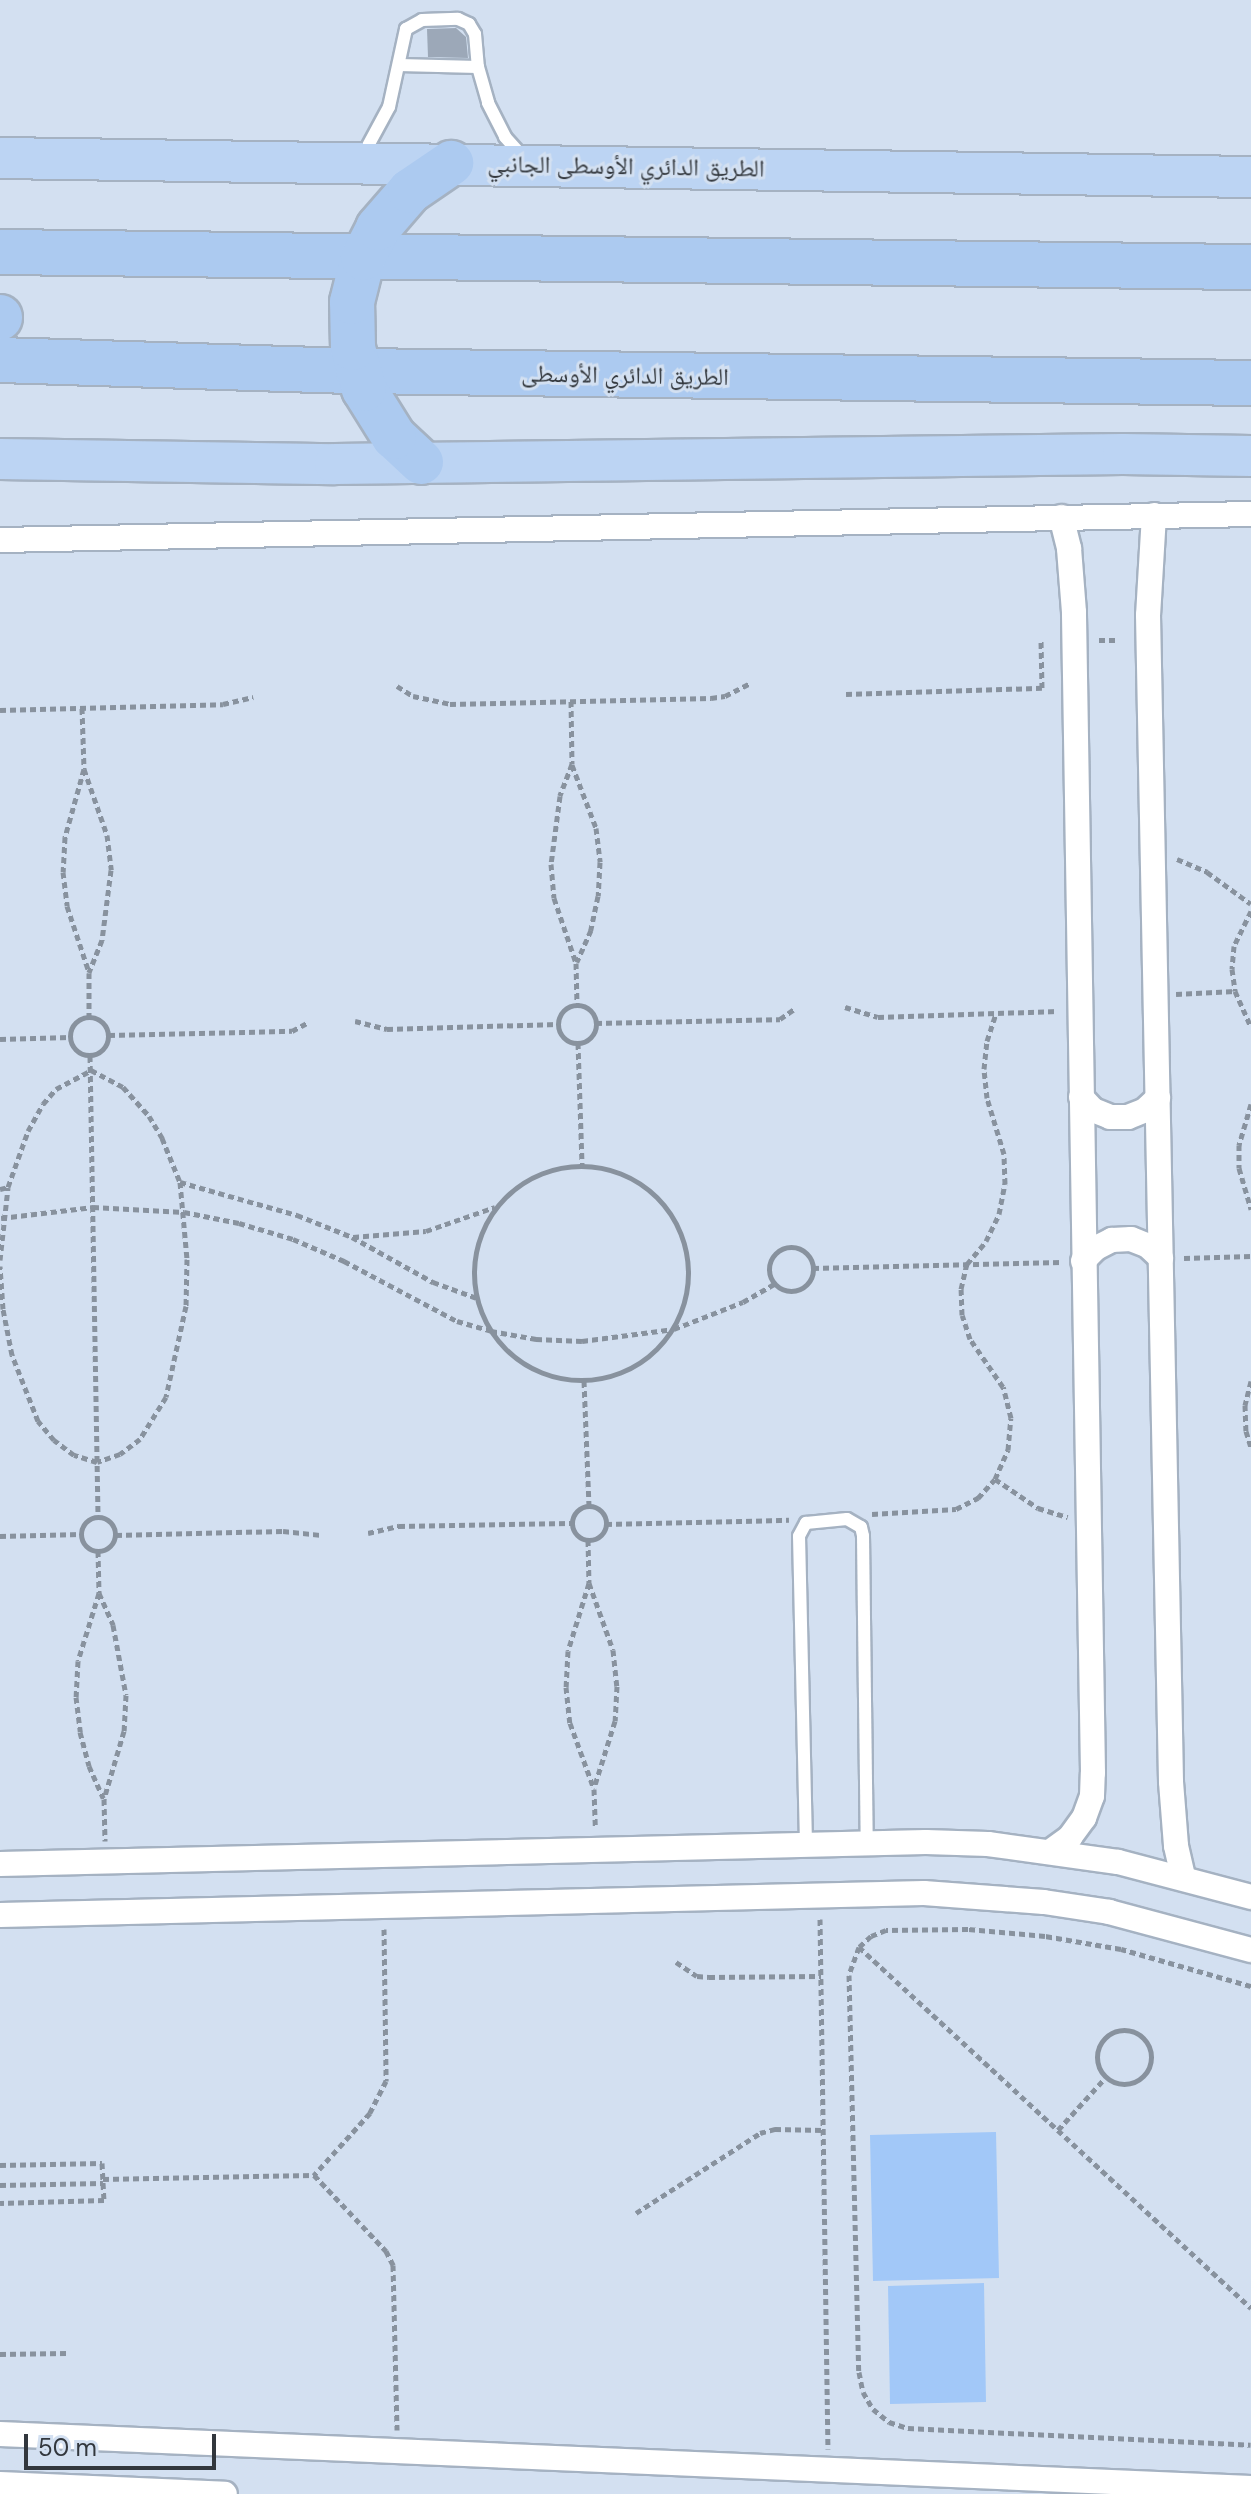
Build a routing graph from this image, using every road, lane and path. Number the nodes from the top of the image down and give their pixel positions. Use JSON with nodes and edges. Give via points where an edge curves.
{"nodes":[{"id":1,"x":399,"y":65,"type":"junction"},
{"id":2,"x":478,"y":67,"type":"junction"},
{"id":3,"x":0,"y":158,"type":"edge"},
{"id":4,"x":358,"y":162,"type":"junction"},
{"id":5,"x":451,"y":163,"type":"junction"},
{"id":6,"x":530,"y":164,"type":"junction"},
{"id":7,"x":1251,"y":177,"type":"edge"},
{"id":8,"x":0,"y":252,"type":"edge"},
{"id":9,"x":363,"y":258,"type":"junction"},
{"id":10,"x":1251,"y":267,"type":"edge"},
{"id":11,"x":0,"y":360,"type":"edge"},
{"id":12,"x":358,"y":371,"type":"junction"},
{"id":13,"x":1251,"y":383,"type":"edge"},
{"id":14,"x":1251,"y":456,"type":"edge"},
{"id":15,"x":0,"y":459,"type":"edge"},
{"id":16,"x":421,"y":462,"type":"junction"},
{"id":17,"x":1251,"y":514,"type":"edge"},
{"id":18,"x":1154,"y":515,"type":"junction"},
{"id":19,"x":1061,"y":517,"type":"junction"},
{"id":20,"x":0,"y":540,"type":"edge"},
{"id":21,"x":1094,"y":639,"type":"dead end"},
{"id":22,"x":1041,"y":640,"type":"dead end"},
{"id":23,"x":1119,"y":640,"type":"dead end"},
{"id":24,"x":749,"y":684,"type":"dead end"},
{"id":25,"x":397,"y":686,"type":"dead end"},
{"id":26,"x":846,"y":694,"type":"dead end"},
{"id":27,"x":253,"y":697,"type":"dead end"},
{"id":28,"x":571,"y":701,"type":"junction"},
{"id":29,"x":82,"y":708,"type":"junction"},
{"id":30,"x":0,"y":710,"type":"edge"},
{"id":31,"x":572,"y":764,"type":"junction"},
{"id":32,"x":84,"y":769,"type":"junction"},
{"id":33,"x":1152,"y":850,"type":"junction"},
{"id":34,"x":1251,"y":904,"type":"edge"},
{"id":35,"x":1251,"y":911,"type":"edge"},
{"id":36,"x":576,"y":963,"type":"junction"},
{"id":37,"x":89,"y":973,"type":"junction"},
{"id":38,"x":1156,"y":990,"type":"junction"},
{"id":39,"x":1235,"y":991,"type":"junction"},
{"id":40,"x":577,"y":1005,"type":"junction"},
{"id":41,"x":845,"y":1007,"type":"dead end"},
{"id":42,"x":796,"y":1008,"type":"dead end"},
{"id":43,"x":1079,"y":1011,"type":"junction"},
{"id":44,"x":996,"y":1013,"type":"junction"},
{"id":45,"x":89,"y":1017,"type":"junction"},
{"id":46,"x":355,"y":1021,"type":"dead end"},
{"id":47,"x":307,"y":1023,"type":"dead end"},
{"id":48,"x":596,"y":1023,"type":"junction"},
{"id":49,"x":558,"y":1024,"type":"junction"},
{"id":50,"x":1251,"y":1027,"type":"edge"},
{"id":51,"x":109,"y":1035,"type":"junction"},
{"id":52,"x":70,"y":1037,"type":"junction"},
{"id":53,"x":0,"y":1039,"type":"edge"},
{"id":54,"x":578,"y":1043,"type":"junction"},
{"id":55,"x":90,"y":1056,"type":"junction"},
{"id":56,"x":91,"y":1070,"type":"junction"},
{"id":57,"x":1081,"y":1097,"type":"junction"},
{"id":58,"x":1158,"y":1098,"type":"junction"},
{"id":59,"x":1251,"y":1104,"type":"edge"},
{"id":60,"x":582,"y":1165,"type":"junction"},
{"id":61,"x":180,"y":1182,"type":"junction"},
{"id":62,"x":8,"y":1187,"type":"junction"},
{"id":63,"x":0,"y":1189,"type":"edge"},
{"id":64,"x":93,"y":1207,"type":"junction"},
{"id":65,"x":496,"y":1207,"type":"junction"},
{"id":66,"x":1251,"y":1209,"type":"edge"},
{"id":67,"x":184,"y":1212,"type":"junction"},
{"id":68,"x":1,"y":1218,"type":"edge"},
{"id":69,"x":352,"y":1237,"type":"junction"},
{"id":70,"x":1251,"y":1256,"type":"edge"},
{"id":71,"x":1161,"y":1258,"type":"junction"},
{"id":72,"x":0,"y":1260,"type":"edge"},
{"id":73,"x":1083,"y":1261,"type":"junction"},
{"id":74,"x":967,"y":1264,"type":"junction"},
{"id":75,"x":0,"y":1266,"type":"edge"},
{"id":76,"x":813,"y":1268,"type":"junction"},
{"id":77,"x":774,"y":1284,"type":"junction"},
{"id":78,"x":477,"y":1298,"type":"junction"},
{"id":79,"x":674,"y":1329,"type":"junction"},
{"id":80,"x":491,"y":1331,"type":"junction"},
{"id":81,"x":584,"y":1381,"type":"junction"},
{"id":82,"x":1251,"y":1381,"type":"edge"},
{"id":83,"x":1251,"y":1447,"type":"edge"},
{"id":84,"x":97,"y":1462,"type":"junction"},
{"id":85,"x":995,"y":1479,"type":"junction"},
{"id":86,"x":589,"y":1505,"type":"junction"},
{"id":87,"x":98,"y":1517,"type":"junction"},
{"id":88,"x":1088,"y":1521,"type":"junction"},
{"id":89,"x":855,"y":1522,"type":"junction"},
{"id":90,"x":571,"y":1523,"type":"junction"},
{"id":91,"x":806,"y":1523,"type":"junction"},
{"id":92,"x":606,"y":1524,"type":"junction"},
{"id":93,"x":368,"y":1533,"type":"dead end"},
{"id":94,"x":81,"y":1534,"type":"junction"},
{"id":95,"x":116,"y":1535,"type":"junction"},
{"id":96,"x":320,"y":1535,"type":"dead end"},
{"id":97,"x":0,"y":1536,"type":"edge"},
{"id":98,"x":588,"y":1540,"type":"junction"},
{"id":99,"x":98,"y":1551,"type":"junction"},
{"id":100,"x":589,"y":1583,"type":"junction"},
{"id":101,"x":99,"y":1593,"type":"junction"},
{"id":102,"x":594,"y":1789,"type":"junction"},
{"id":103,"x":104,"y":1799,"type":"junction"},
{"id":104,"x":867,"y":1843,"type":"junction"},
{"id":105,"x":806,"y":1844,"type":"junction"},
{"id":106,"x":596,"y":1849,"type":"junction"},
{"id":107,"x":1051,"y":1851,"type":"junction"},
{"id":108,"x":105,"y":1862,"type":"junction"},
{"id":109,"x":0,"y":1864,"type":"edge"},
{"id":110,"x":1183,"y":1877,"type":"junction"},
{"id":111,"x":820,"y":1895,"type":"junction"},
{"id":112,"x":1251,"y":1897,"type":"edge"},
{"id":113,"x":383,"y":1906,"type":"junction"},
{"id":114,"x":0,"y":1915,"type":"edge"},
{"id":115,"x":859,"y":1947,"type":"junction"},
{"id":116,"x":1251,"y":1950,"type":"edge"},
{"id":117,"x":676,"y":1962,"type":"dead end"},
{"id":118,"x":821,"y":1976,"type":"junction"},
{"id":119,"x":1251,"y":1986,"type":"edge"},
{"id":120,"x":1106,"y":2077,"type":"junction"},
{"id":121,"x":823,"y":2130,"type":"junction"},
{"id":122,"x":1058,"y":2130,"type":"junction"},
{"id":123,"x":0,"y":2165,"type":"edge"},
{"id":124,"x":314,"y":2175,"type":"junction"},
{"id":125,"x":103,"y":2181,"type":"junction"},
{"id":126,"x":0,"y":2185,"type":"edge"},
{"id":127,"x":0,"y":2203,"type":"edge"},
{"id":128,"x":636,"y":2213,"type":"dead end"},
{"id":129,"x":1251,"y":2308,"type":"edge"},
{"id":130,"x":67,"y":2353,"type":"dead end"},
{"id":131,"x":0,"y":2354,"type":"edge"},
{"id":132,"x":0,"y":2434,"type":"edge"},
{"id":133,"x":1251,"y":2445,"type":"edge"},
{"id":134,"x":397,"y":2451,"type":"junction"},
{"id":135,"x":828,"y":2470,"type":"junction"},
{"id":136,"x":0,"y":2484,"type":"edge"},
{"id":137,"x":1251,"y":2488,"type":"edge"},
{"id":138,"x":225,"y":2494,"type":"edge"}],
"edges":[{"from":1,"to":2,"type":"lane"},
{"from":1,"to":2,"type":"lane","via":[[401,40],[410,24],[458,19],[475,34]]},
{"from":1,"to":4,"type":"lane","via":[[389,107]]},
{"from":2,"to":6,"type":"lane","via":[[496,121]]},
{"from":3,"to":4,"type":"highway","name":"الطريق الدائري الأوسطى الجانبي"},
{"from":4,"to":5,"type":"highway","name":"الطريق الدائري الأوسطى الجانبي"},
{"from":5,"to":6,"type":"highway","name":"الطريق الدائري الأوسطى الجانبي"},
{"from":5,"to":9,"type":"highway","via":[[398,202]]},
{"from":6,"to":7,"type":"highway","name":"الطريق الدائري الأوسطى الجانبي"},
{"from":8,"to":9,"type":"highway"},
{"from":9,"to":10,"type":"highway"},
{"from":9,"to":12,"type":"highway","via":[[352,302]]},
{"from":11,"to":12,"type":"highway","name":"الطريق الدائري الأوسطى"},
{"from":12,"to":13,"type":"highway","name":"الطريق الدائري الأوسطى"},
{"from":12,"to":16,"type":"highway","via":[[382,422]]},
{"from":14,"to":16,"type":"highway"},
{"from":15,"to":16,"type":"highway"},
{"from":17,"to":18,"type":"street"},
{"from":18,"to":19,"type":"street"},
{"from":18,"to":33,"type":"street","via":[[1148,615]]},
{"from":19,"to":20,"type":"street"},
{"from":19,"to":43,"type":"street","via":[[1074,612]]},
{"from":21,"to":23,"type":"path"},
{"from":22,"to":26,"type":"path","via":[[1042,688]]},
{"from":24,"to":28,"type":"path","via":[[711,698]]},
{"from":25,"to":28,"type":"path","via":[[413,696],[450,704]]},
{"from":27,"to":29,"type":"path","via":[[223,704]]},
{"from":28,"to":31,"type":"path"},
{"from":29,"to":30,"type":"path"},
{"from":29,"to":32,"type":"path"},
{"from":31,"to":36,"type":"path","via":[[560,796],[551,864],[560,920]]},
{"from":31,"to":36,"type":"path","via":[[593,817],[600,862],[593,919]]},
{"from":32,"to":37,"type":"path","via":[[67,825],[63,872],[73,929]]},
{"from":32,"to":37,"type":"path","via":[[107,835],[111,870],[102,940]]},
{"from":33,"to":34,"type":"path","via":[[1207,872]]},
{"from":33,"to":38,"type":"street"},
{"from":35,"to":39,"type":"path","via":[[1234,946]]},
{"from":36,"to":40,"type":"path"},
{"from":37,"to":45,"type":"path"},
{"from":38,"to":39,"type":"path","via":[[1182,995]]},
{"from":38,"to":58,"type":"street"},
{"from":39,"to":50,"type":"path"},
{"from":40,"to":48,"type":"path","via":[[590,1010]]},
{"from":40,"to":49,"type":"path","via":[[561,1015]]},
{"from":41,"to":44,"type":"path","via":[[878,1017]]},
{"from":42,"to":48,"type":"path","via":[[780,1019]]},
{"from":43,"to":44,"type":"path"},
{"from":43,"to":57,"type":"street"},
{"from":44,"to":74,"type":"path","via":[[984,1069],[1004,1154],[1005,1184],[999,1214]]},
{"from":45,"to":51,"type":"path","via":[[102,1023]]},
{"from":45,"to":52,"type":"path","via":[[73,1027]]},
{"from":46,"to":49,"type":"path","via":[[387,1029]]},
{"from":47,"to":51,"type":"path","via":[[292,1031]]},
{"from":48,"to":54,"type":"path","via":[[588,1040]]},
{"from":49,"to":54,"type":"path","via":[[569,1041]]},
{"from":51,"to":55,"type":"path","via":[[100,1052]]},
{"from":52,"to":53,"type":"path"},
{"from":52,"to":55,"type":"path","via":[[73,1047]]},
{"from":54,"to":60,"type":"path"},
{"from":55,"to":56,"type":"path"},
{"from":56,"to":61,"type":"path","via":[[137,1100],[162,1138]]},
{"from":56,"to":62,"type":"path","via":[[64,1083],[43,1104]]},
{"from":56,"to":64,"type":"path"},
{"from":57,"to":58,"type":"street","via":[[1102,1113],[1128,1117]]},
{"from":57,"to":73,"type":"street"},
{"from":58,"to":71,"type":"street"},
{"from":59,"to":66,"type":"path","via":[[1239,1145],[1239,1168]]},
{"from":60,"to":65,"type":"path","via":[[549,1170],[520,1184]]},
{"from":60,"to":79,"type":"path","via":[[614,1170],[643,1184],[677,1225],[689,1266],[686,1299]]},
{"from":61,"to":67,"type":"path"},
{"from":61,"to":69,"type":"path","via":[[241,1197]]},
{"from":62,"to":63,"type":"path"},
{"from":62,"to":68,"type":"path"},
{"from":64,"to":67,"type":"path"},
{"from":64,"to":68,"type":"path"},
{"from":64,"to":84,"type":"path"},
{"from":65,"to":69,"type":"path","via":[[426,1231]]},
{"from":65,"to":78,"type":"path","via":[[476,1251]]},
{"from":67,"to":80,"type":"path","via":[[293,1239],[425,1307]]},
{"from":67,"to":84,"type":"path","via":[[186,1306],[166,1397],[140,1439]]},
{"from":68,"to":72,"type":"path"},
{"from":69,"to":78,"type":"path","via":[[433,1282]]},
{"from":70,"to":71,"type":"path"},
{"from":71,"to":73,"type":"street","via":[[1131,1239],[1112,1240]]},
{"from":71,"to":110,"type":"street","via":[[1171,1782]]},
{"from":73,"to":74,"type":"path"},
{"from":73,"to":88,"type":"street"},
{"from":74,"to":76,"type":"path"},
{"from":74,"to":85,"type":"path","via":[[962,1315],[970,1339],[1003,1387],[1011,1418],[1008,1450]]},
{"from":75,"to":84,"type":"path","via":[[12,1355],[38,1421],[74,1455]]},
{"from":76,"to":77,"type":"path","via":[[811,1279],[794,1291]]},
{"from":76,"to":77,"type":"path","via":[[800,1249],[777,1251],[770,1261]]},
{"from":77,"to":79,"type":"path"},
{"from":78,"to":80,"type":"path"},
{"from":79,"to":80,"type":"path","via":[[582,1341]]},
{"from":79,"to":81,"type":"path","via":[[636,1366]]},
{"from":80,"to":81,"type":"path","via":[[508,1353],[531,1368]]},
{"from":81,"to":86,"type":"path"},
{"from":82,"to":83,"type":"path","via":[[1245,1405]]},
{"from":84,"to":87,"type":"path"},
{"from":85,"to":88,"type":"path","via":[[1038,1508]]},
{"from":85,"to":89,"type":"path","via":[[978,1498],[956,1509],[873,1514]]},
{"from":86,"to":90,"type":"path","via":[[576,1510]]},
{"from":86,"to":92,"type":"path","via":[[598,1508]]},
{"from":87,"to":94,"type":"path","via":[[86,1522]]},
{"from":87,"to":95,"type":"path","via":[[114,1525]]},
{"from":88,"to":107,"type":"street","via":[[1092,1796],[1070,1837]]},
{"from":89,"to":91,"type":"lane"},
{"from":89,"to":104,"type":"lane","via":[[863,1536]]},
{"from":90,"to":93,"type":"path","via":[[399,1526]]},
{"from":90,"to":98,"type":"path","via":[[576,1535]]},
{"from":91,"to":92,"type":"path","via":[[753,1518]]},
{"from":91,"to":105,"type":"lane","via":[[799,1536]]},
{"from":92,"to":98,"type":"path","via":[[600,1536]]},
{"from":94,"to":97,"type":"path"},
{"from":94,"to":99,"type":"path","via":[[86,1546]]},
{"from":95,"to":96,"type":"path"},
{"from":95,"to":99,"type":"path","via":[[110,1547]]},
{"from":98,"to":100,"type":"path"},
{"from":99,"to":101,"type":"path"},
{"from":100,"to":102,"type":"path","via":[[613,1650],[617,1686],[615,1721]]},
{"from":100,"to":102,"type":"path","via":[[568,1651],[566,1687],[570,1723]]},
{"from":101,"to":103,"type":"path","via":[[113,1625],[126,1695],[124,1731]]},
{"from":101,"to":103,"type":"path","via":[[78,1661],[76,1697],[89,1766]]},
{"from":102,"to":106,"type":"path"},
{"from":103,"to":108,"type":"path"},
{"from":104,"to":105,"type":"street"},
{"from":104,"to":107,"type":"street","via":[[988,1844]]},
{"from":105,"to":106,"type":"street"},
{"from":106,"to":108,"type":"street"},
{"from":107,"to":110,"type":"street"},
{"from":108,"to":109,"type":"street"},
{"from":110,"to":112,"type":"street"},
{"from":111,"to":113,"type":"street"},
{"from":111,"to":116,"type":"street","via":[[924,1893],[1044,1902],[1173,1926]]},
{"from":111,"to":118,"type":"path"},
{"from":113,"to":114,"type":"street"},
{"from":113,"to":124,"type":"path","via":[[386,2081],[370,2113]]},
{"from":115,"to":119,"type":"path","via":[[871,1936],[902,1929],[1045,1936],[1136,1953]]},
{"from":115,"to":122,"type":"path"},
{"from":115,"to":133,"type":"path","via":[[849,1975],[859,2372],[873,2409],[908,2428]]},
{"from":117,"to":118,"type":"path","via":[[697,1976]]},
{"from":118,"to":121,"type":"path"},
{"from":120,"to":120,"type":"path","via":[[1127,2084],[1146,2072],[1151,2051],[1137,2033],[1115,2031],[1099,2046],[1097,2057]]},
{"from":120,"to":122,"type":"path"},
{"from":121,"to":128,"type":"path","via":[[760,2133]]},
{"from":121,"to":135,"type":"path"},
{"from":122,"to":129,"type":"path"},
{"from":123,"to":125,"type":"path","via":[[102,2163]]},
{"from":124,"to":125,"type":"path"},
{"from":124,"to":134,"type":"path","via":[[393,2265]]},
{"from":125,"to":126,"type":"path"},
{"from":125,"to":127,"type":"path","via":[[104,2200]]},
{"from":130,"to":131,"type":"path"},
{"from":132,"to":134,"type":"street"},
{"from":134,"to":135,"type":"street"},
{"from":135,"to":137,"type":"street"},
{"from":136,"to":138,"type":"street"}]}
